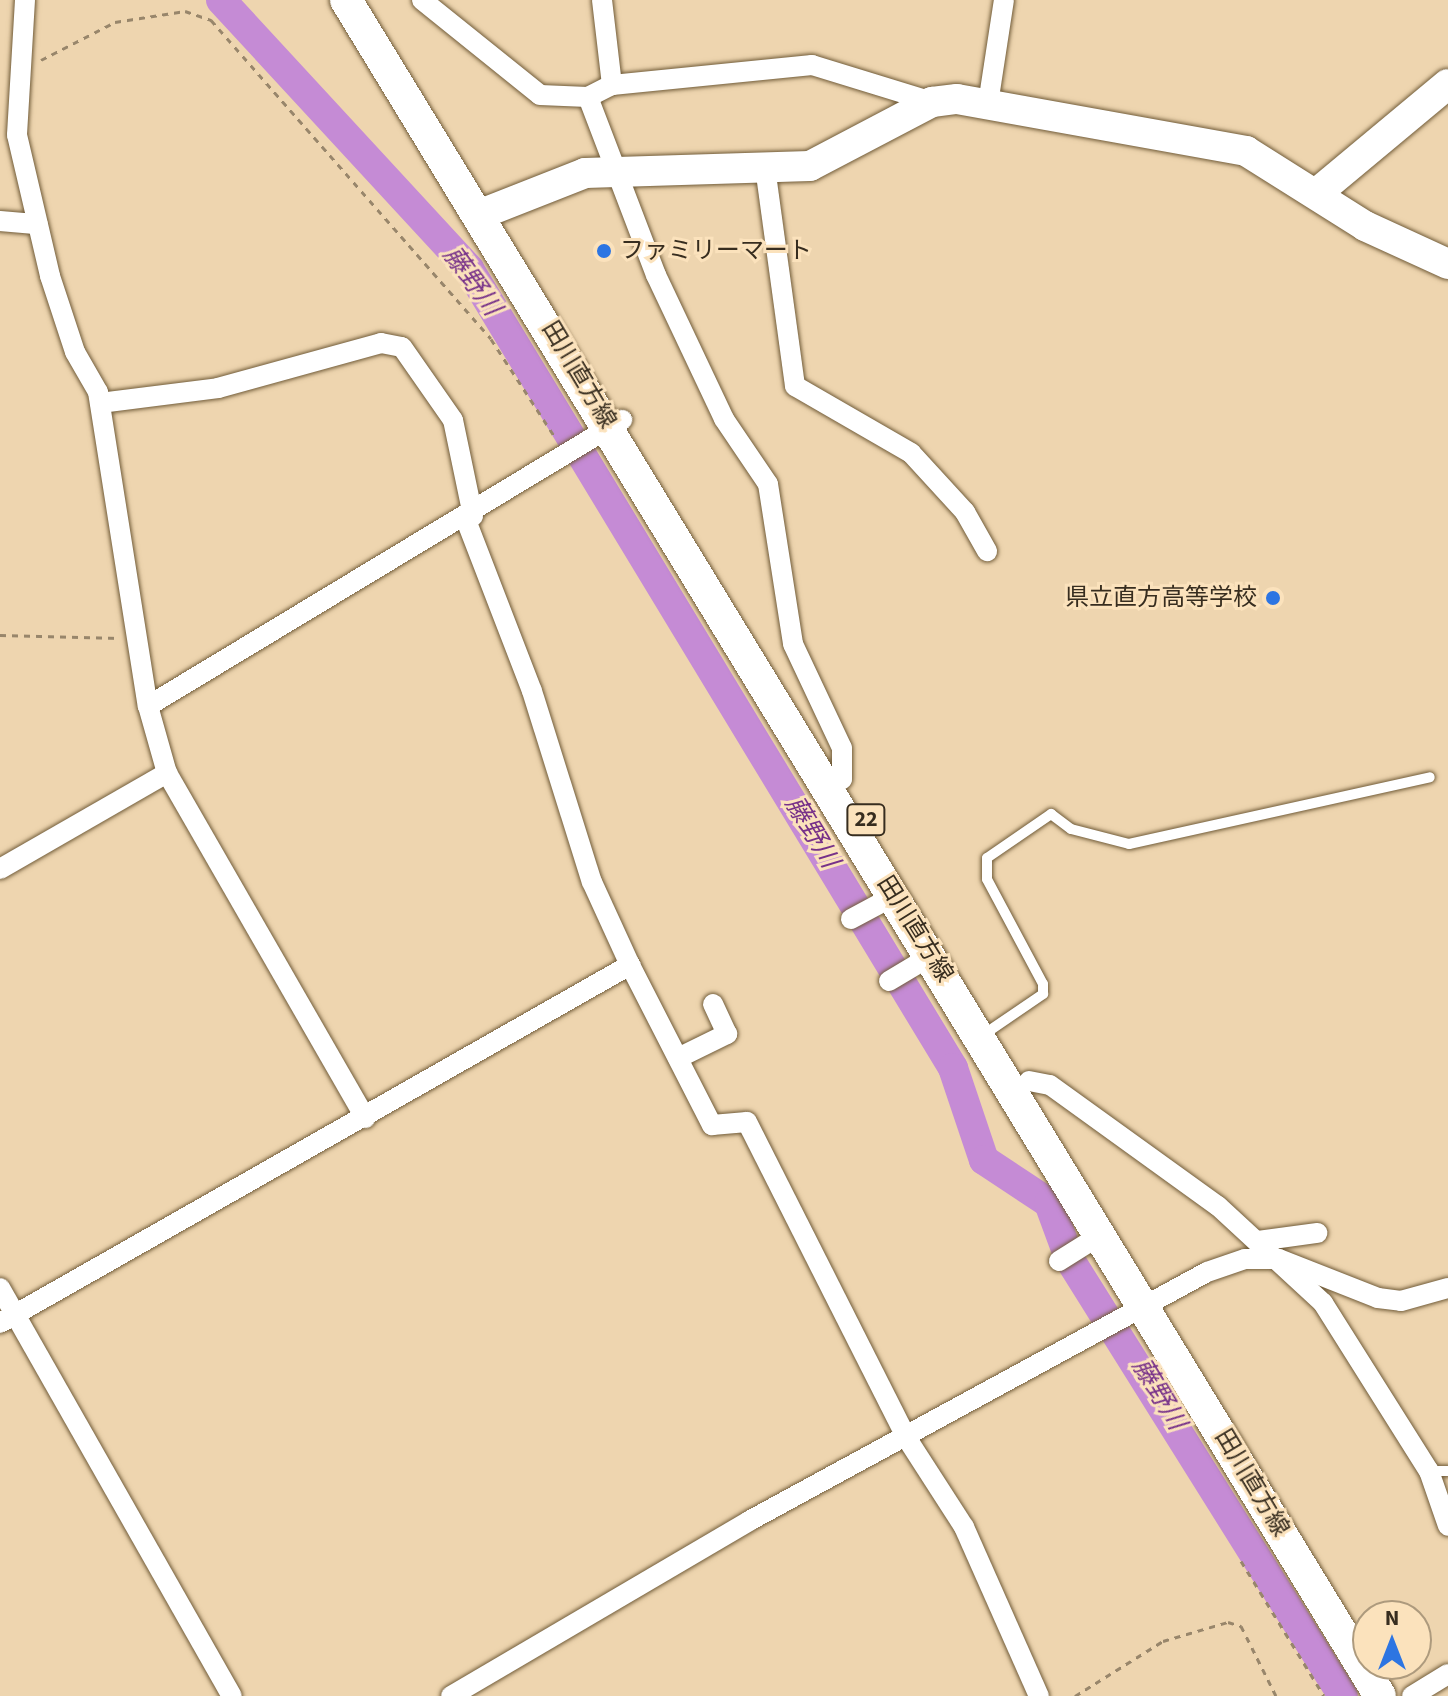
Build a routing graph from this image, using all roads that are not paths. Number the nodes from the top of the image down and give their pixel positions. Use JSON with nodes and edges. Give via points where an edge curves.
{"nodes":[{"id":1,"x":25,"y":0,"type":"edge"},
{"id":2,"x":346,"y":0,"type":"edge"},
{"id":3,"x":362,"y":0,"type":"edge"},
{"id":4,"x":422,"y":0,"type":"edge"},
{"id":5,"x":602,"y":0,"type":"edge"},
{"id":6,"x":1004,"y":0,"type":"edge"},
{"id":7,"x":1448,"y":84,"type":"edge"},
{"id":8,"x":612,"y":85,"type":"junction"},
{"id":9,"x":990,"y":91,"type":"dead end"},
{"id":10,"x":588,"y":97,"type":"junction"},
{"id":11,"x":932,"y":102,"type":"junction"},
{"id":12,"x":765,"y":167,"type":"junction"},
{"id":13,"x":614,"y":171,"type":"junction"},
{"id":14,"x":1317,"y":193,"type":"junction"},
{"id":15,"x":487,"y":211,"type":"junction"},
{"id":16,"x":0,"y":221,"type":"edge"},
{"id":17,"x":38,"y":224,"type":"junction"},
{"id":18,"x":1448,"y":264,"type":"edge"},
{"id":19,"x":100,"y":403,"type":"junction"},
{"id":20,"x":614,"y":425,"type":"junction"},
{"id":21,"x":470,"y":518,"type":"junction"},
{"id":22,"x":987,"y":551,"type":"dead end"},
{"id":23,"x":148,"y":706,"type":"junction"},
{"id":24,"x":167,"y":773,"type":"junction"},
{"id":25,"x":1430,"y":777,"type":"dead end"},
{"id":26,"x":835,"y":783,"type":"junction"},
{"id":27,"x":0,"y":869,"type":"edge"},
{"id":28,"x":894,"y":896,"type":"junction"},
{"id":29,"x":851,"y":919,"type":"dead end"},
{"id":30,"x":930,"y":956,"type":"junction"},
{"id":31,"x":630,"y":965,"type":"junction"},
{"id":32,"x":889,"y":981,"type":"dead end"},
{"id":33,"x":713,"y":1004,"type":"dead end"},
{"id":34,"x":988,"y":1031,"type":"junction"},
{"id":35,"x":678,"y":1058,"type":"junction"},
{"id":36,"x":1029,"y":1081,"type":"junction"},
{"id":37,"x":365,"y":1118,"type":"junction"},
{"id":38,"x":1317,"y":1233,"type":"dead end"},
{"id":39,"x":1100,"y":1236,"type":"junction"},
{"id":40,"x":1258,"y":1241,"type":"junction"},
{"id":41,"x":1279,"y":1259,"type":"junction"},
{"id":42,"x":1059,"y":1261,"type":"dead end"},
{"id":43,"x":0,"y":1288,"type":"edge"},
{"id":44,"x":1448,"y":1288,"type":"edge"},
{"id":45,"x":1147,"y":1303,"type":"junction"},
{"id":46,"x":8,"y":1319,"type":"edge"},
{"id":47,"x":906,"y":1437,"type":"junction"},
{"id":48,"x":1438,"y":1471,"type":"edge"},
{"id":49,"x":1448,"y":1526,"type":"edge"},
{"id":50,"x":1352,"y":1617,"type":"edge"},
{"id":51,"x":1448,"y":1674,"type":"edge"},
{"id":52,"x":232,"y":1696,"type":"edge"},
{"id":53,"x":451,"y":1696,"type":"edge"},
{"id":54,"x":1039,"y":1696,"type":"edge"},
{"id":55,"x":1380,"y":1696,"type":"edge"},
{"id":56,"x":1412,"y":1696,"type":"edge"}],
"edges":[{"from":1,"to":17,"type":"street","via":[[17,135]]},
{"from":2,"to":15,"type":"main road","name":"田川直方線","number":"22"},
{"from":3,"to":15,"type":"main road","name":"田川直方線","number":"22"},
{"from":4,"to":10,"type":"street","via":[[529,88]]},
{"from":5,"to":8,"type":"street"},
{"from":6,"to":9,"type":"street"},
{"from":7,"to":14,"type":"street"},
{"from":8,"to":10,"type":"street"},
{"from":8,"to":11,"type":"street","via":[[812,65]]},
{"from":10,"to":13,"type":"street"},
{"from":11,"to":12,"type":"street","via":[[810,166]]},
{"from":11,"to":14,"type":"street","via":[[990,103],[1246,151]]},
{"from":12,"to":13,"type":"street"},
{"from":12,"to":22,"type":"street","via":[[795,386],[911,453],[965,512]]},
{"from":13,"to":15,"type":"street","via":[[540,185]]},
{"from":13,"to":26,"type":"street","via":[[724,419],[768,484],[793,644],[842,748]]},
{"from":14,"to":18,"type":"street","via":[[1365,226]]},
{"from":15,"to":20,"type":"main road","name":"田川直方線","number":"22"},
{"from":16,"to":17,"type":"street"},
{"from":17,"to":19,"type":"street","via":[[75,352]]},
{"from":19,"to":21,"type":"street","via":[[218,388],[381,343],[402,347],[453,420]]},
{"from":19,"to":23,"type":"street"},
{"from":20,"to":21,"type":"street"},
{"from":20,"to":26,"type":"main road","name":"田川直方線","number":"22"},
{"from":21,"to":23,"type":"street"},
{"from":21,"to":31,"type":"street","via":[[592,882]]},
{"from":23,"to":24,"type":"street"},
{"from":24,"to":27,"type":"street"},
{"from":24,"to":37,"type":"street"},
{"from":25,"to":34,"type":"lane","via":[[1129,844],[1071,829],[1051,814],[987,858],[987,879],[1043,984],[1043,994]]},
{"from":26,"to":28,"type":"main road","name":"田川直方線","number":"22"},
{"from":26,"to":34,"type":"main road","name":"田川直方線","number":"22"},
{"from":28,"to":29,"type":"street"},
{"from":28,"to":30,"type":"main road","name":"田川直方線","number":"22"},
{"from":30,"to":32,"type":"street"},
{"from":30,"to":34,"type":"main road","name":"田川直方線","number":"22"},
{"from":31,"to":35,"type":"street"},
{"from":31,"to":37,"type":"street"},
{"from":33,"to":35,"type":"street","via":[[727,1034]]},
{"from":34,"to":36,"type":"main road","name":"田川直方線","number":"22"},
{"from":34,"to":39,"type":"main road","name":"田川直方線","number":"22"},
{"from":35,"to":47,"type":"street","via":[[712,1125],[747,1122]]},
{"from":36,"to":40,"type":"street","via":[[1050,1085]]},
{"from":36,"to":45,"type":"main road","name":"田川直方線","number":"22"},
{"from":37,"to":46,"type":"street"},
{"from":38,"to":40,"type":"street"},
{"from":39,"to":42,"type":"street"},
{"from":39,"to":45,"type":"main road","name":"田川直方線","number":"22"},
{"from":40,"to":41,"type":"street"},
{"from":41,"to":44,"type":"street","via":[[1378,1298],[1401,1301]]},
{"from":41,"to":45,"type":"street","via":[[1245,1259]]},
{"from":41,"to":48,"type":"street","via":[[1323,1303]]},
{"from":43,"to":46,"type":"street"},
{"from":45,"to":47,"type":"street"},
{"from":45,"to":50,"type":"main road","name":"田川直方線","number":"22"},
{"from":45,"to":55,"type":"main road","name":"田川直方線","number":"22"},
{"from":46,"to":52,"type":"street"},
{"from":47,"to":53,"type":"street"},
{"from":47,"to":54,"type":"street","via":[[964,1527]]},
{"from":48,"to":49,"type":"street"},
{"from":51,"to":56,"type":"street"}]}
